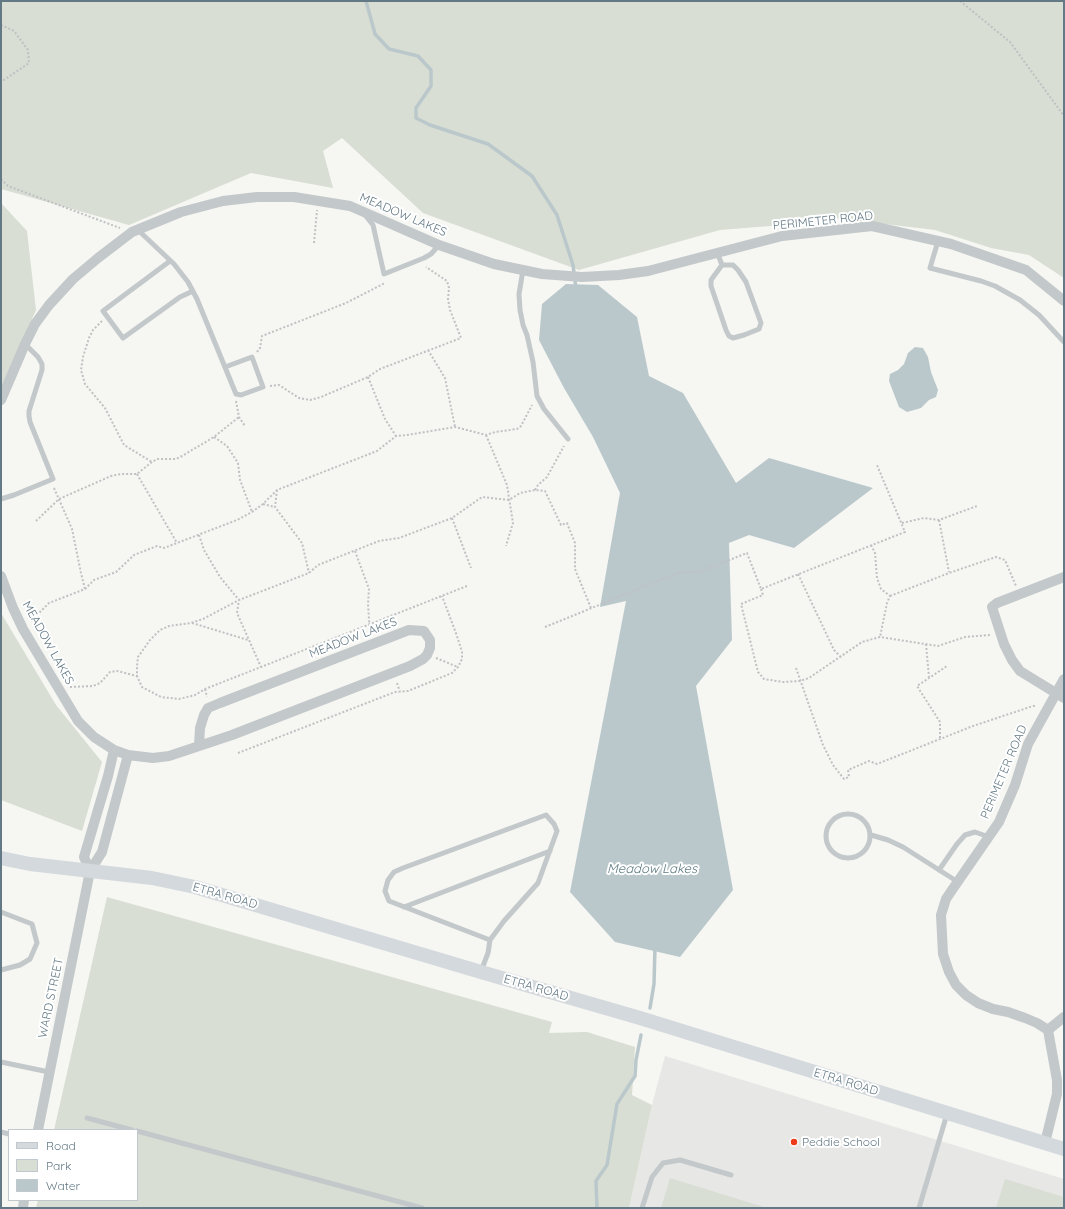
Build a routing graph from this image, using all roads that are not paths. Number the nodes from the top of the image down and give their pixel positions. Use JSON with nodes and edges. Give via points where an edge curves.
{"nodes":[{"id":1,"x":362,"y":212,"type":"junction"},
{"id":2,"x":135,"y":231,"type":"junction"},
{"id":3,"x":938,"y":241,"type":"junction"},
{"id":4,"x":439,"y":245,"type":"junction"},
{"id":5,"x":717,"y":252,"type":"junction"},
{"id":6,"x":170,"y":261,"type":"junction"},
{"id":7,"x":722,"y":265,"type":"junction"},
{"id":8,"x":523,"y":270,"type":"junction"},
{"id":9,"x":596,"y":277,"type":"joint"},
{"id":10,"x":193,"y":290,"type":"junction"},
{"id":11,"x":1064,"y":301,"type":"edge"},
{"id":12,"x":1064,"y":342,"type":"edge"},
{"id":13,"x":25,"y":344,"type":"junction"},
{"id":14,"x":225,"y":367,"type":"junction"},
{"id":15,"x":1,"y":400,"type":"edge"},
{"id":16,"x":568,"y":439,"type":"road end"},
{"id":17,"x":1,"y":499,"type":"edge"},
{"id":18,"x":1,"y":576,"type":"edge"},
{"id":19,"x":1064,"y":577,"type":"edge"},
{"id":20,"x":1064,"y":679,"type":"edge"},
{"id":21,"x":1060,"y":695,"type":"edge"},
{"id":22,"x":199,"y":746,"type":"junction"},
{"id":23,"x":114,"y":750,"type":"junction"},
{"id":24,"x":128,"y":754,"type":"junction"},
{"id":25,"x":871,"y":835,"type":"junction"},
{"id":26,"x":988,"y":836,"type":"junction"},
{"id":27,"x":550,"y":851,"type":"junction"},
{"id":28,"x":1,"y":858,"type":"edge"},
{"id":29,"x":940,"y":870,"type":"junction"},
{"id":30,"x":90,"y":871,"type":"junction"},
{"id":31,"x":958,"y":882,"type":"junction"},
{"id":32,"x":404,"y":907,"type":"junction"},
{"id":33,"x":1,"y":912,"type":"edge"},
{"id":34,"x":490,"y":940,"type":"junction"},
{"id":35,"x":1,"y":970,"type":"edge"},
{"id":36,"x":481,"y":972,"type":"junction"},
{"id":37,"x":1064,"y":1017,"type":"edge"},
{"id":38,"x":1048,"y":1030,"type":"junction"},
{"id":39,"x":1,"y":1062,"type":"edge"},
{"id":40,"x":49,"y":1072,"type":"junction"},
{"id":41,"x":947,"y":1113,"type":"junction"},
{"id":42,"x":87,"y":1118,"type":"dead end"},
{"id":43,"x":38,"y":1129,"type":"edge"},
{"id":44,"x":128,"y":1129,"type":"edge"},
{"id":45,"x":138,"y":1132,"type":"edge"},
{"id":46,"x":1045,"y":1144,"type":"junction"},
{"id":47,"x":1064,"y":1149,"type":"edge"},
{"id":48,"x":730,"y":1175,"type":"dead end"},
{"id":49,"x":422,"y":1208,"type":"edge"},
{"id":50,"x":642,"y":1208,"type":"edge"},
{"id":51,"x":919,"y":1208,"type":"edge"}],
"edges":[{"from":1,"to":2,"type":"street","name":"MEADOW LAKES","via":[[350,206],[318,201],[256,197],[222,201],[181,212]]},
{"from":1,"to":4,"type":"street","name":"MEADOW LAKES"},
{"from":1,"to":4,"type":"lane","via":[[373,225],[384,274],[424,258]]},
{"from":2,"to":6,"type":"lane"},
{"from":2,"to":13,"type":"street","name":"MEADOW LAKES","via":[[73,279],[49,304]]},
{"from":3,"to":5,"type":"street","name":"PERIMETER ROAD","via":[[872,226],[782,236]]},
{"from":3,"to":11,"type":"street","name":"PERIMETER ROAD","via":[[1026,270]]},
{"from":3,"to":12,"type":"lane","via":[[930,268],[981,281],[1020,300],[1039,315]]},
{"from":4,"to":8,"type":"street","name":"MEADOW LAKES","via":[[494,264]]},
{"from":5,"to":7,"type":"lane"},
{"from":5,"to":9,"type":"street","name":"PERIMETER ROAD","via":[[648,271]]},
{"from":6,"to":10,"type":"lane"},
{"from":6,"to":10,"type":"lane","via":[[103,311],[106,316],[124,338]]},
{"from":7,"to":7,"type":"lane","via":[[732,265],[746,282],[761,323],[759,329],[733,338],[729,336],[711,286],[711,280]]},
{"from":8,"to":9,"type":"street","name":"MEADOW LAKES"},
{"from":8,"to":16,"type":"lane","via":[[519,294],[520,310],[531,355],[537,396]]},
{"from":10,"to":14,"type":"lane"},
{"from":13,"to":15,"type":"street","name":"MEADOW LAKES"},
{"from":13,"to":17,"type":"lane","via":[[42,364],[29,416],[53,479]]},
{"from":14,"to":14,"type":"lane","via":[[236,394],[241,395],[263,387],[252,357]]},
{"from":18,"to":23,"type":"street","name":"MEADOW LAKES","via":[[23,629],[78,721],[94,737]]},
{"from":19,"to":21,"type":"street","via":[[992,607],[1004,644],[1020,671]]},
{"from":20,"to":21,"type":"street","name":"PERIMETER ROAD"},
{"from":21,"to":26,"type":"street","name":"PERIMETER ROAD","via":[[1046,710],[1028,744],[1015,785],[998,822]]},
{"from":22,"to":22,"type":"street","name":"MEADOW LAKES","via":[[200,728],[208,708],[409,630],[424,631],[430,640],[427,655],[410,666]]},
{"from":22,"to":24,"type":"street","name":"MEADOW LAKES","via":[[169,756],[153,758]]},
{"from":23,"to":24,"type":"street","name":"MEADOW LAKES"},
{"from":23,"to":30,"type":"street","via":[[84,857]]},
{"from":24,"to":30,"type":"street","via":[[102,852]]},
{"from":25,"to":25,"type":"lane","via":[[866,822],[855,814],[848,813],[834,818],[826,837],[828,845],[838,856],[853,858],[866,850]]},
{"from":25,"to":29,"type":"lane","via":[[888,840]]},
{"from":26,"to":29,"type":"lane","via":[[975,832],[965,835],[956,844]]},
{"from":26,"to":31,"type":"street","name":"PERIMETER ROAD"},
{"from":27,"to":32,"type":"lane"},
{"from":27,"to":32,"type":"lane","via":[[557,831],[546,815],[394,872],[385,891],[389,901]]},
{"from":27,"to":34,"type":"lane","via":[[538,883]]},
{"from":28,"to":30,"type":"main road","name":"ETRA ROAD"},
{"from":29,"to":31,"type":"lane"},
{"from":30,"to":36,"type":"main road","name":"ETRA ROAD","via":[[152,878],[195,887]]},
{"from":30,"to":40,"type":"street","name":"WARD STREET"},
{"from":31,"to":38,"type":"street","name":"PERIMETER ROAD","via":[[946,899],[941,915],[943,954],[956,985],[978,1003],[1025,1018]]},
{"from":32,"to":34,"type":"lane"},
{"from":33,"to":35,"type":"lane","via":[[32,924],[37,943],[30,959],[20,965]]},
{"from":34,"to":36,"type":"lane"},
{"from":36,"to":41,"type":"main road","name":"ETRA ROAD","via":[[640,1018]]},
{"from":37,"to":38,"type":"street"},
{"from":38,"to":46,"type":"street","via":[[1057,1094]]},
{"from":39,"to":40,"type":"lane"},
{"from":40,"to":43,"type":"street","name":"WARD STREET"},
{"from":41,"to":46,"type":"main road","name":"ETRA ROAD"},
{"from":41,"to":51,"type":"lane"},
{"from":42,"to":44,"type":"lane"},
{"from":45,"to":49,"type":"lane"},
{"from":46,"to":47,"type":"main road","name":"ETRA ROAD"},
{"from":48,"to":50,"type":"lane","via":[[680,1160],[663,1163],[652,1177]]}]}
